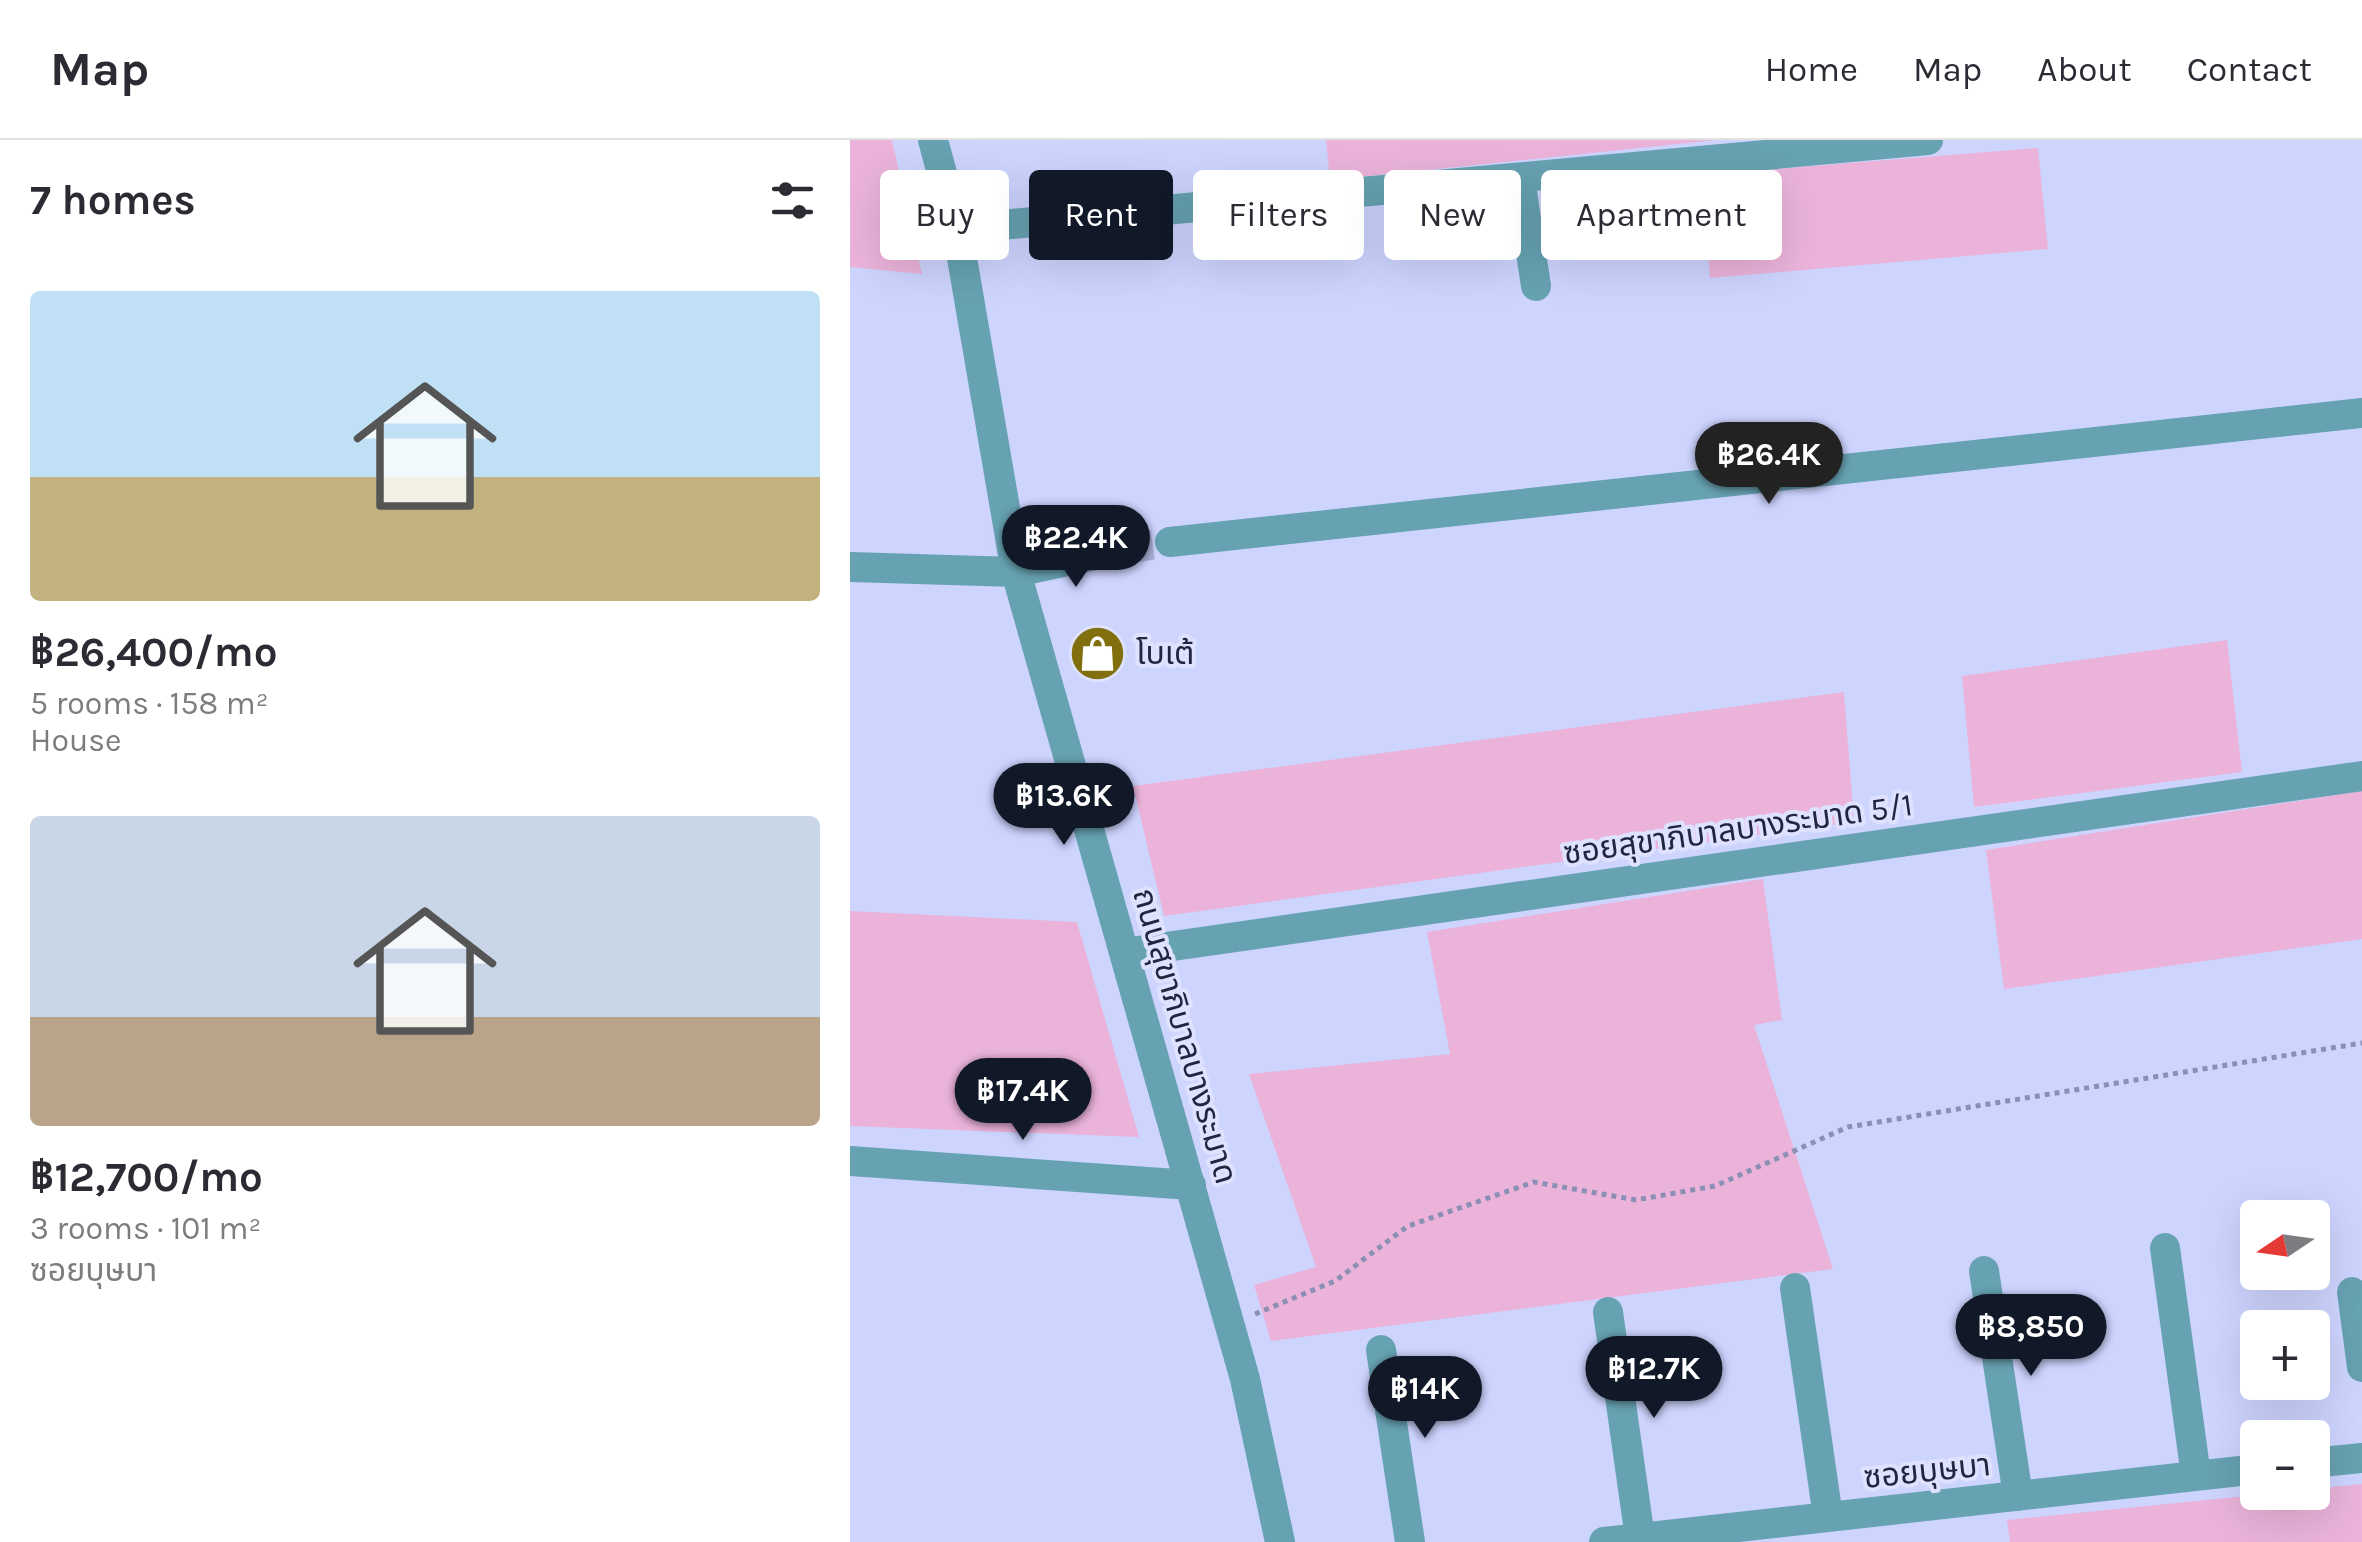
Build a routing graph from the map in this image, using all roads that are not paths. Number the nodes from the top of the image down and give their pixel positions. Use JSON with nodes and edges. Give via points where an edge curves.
{"nodes":[{"id":1,"x":933,"y":140,"type":"edge"},
{"id":2,"x":1928,"y":140,"type":"edge"},
{"id":3,"x":941,"y":170,"type":"edge"},
{"id":4,"x":1521,"y":179,"type":"edge"},
{"id":5,"x":1521,"y":186,"type":"edge"},
{"id":6,"x":1384,"y":191,"type":"edge"},
{"id":7,"x":1009,"y":224,"type":"edge"},
{"id":8,"x":961,"y":260,"type":"edge"},
{"id":9,"x":1536,"y":286,"type":"dead end"},
{"id":10,"x":2362,"y":413,"type":"edge"},
{"id":11,"x":1170,"y":542,"type":"tunnel mouth"},
{"id":12,"x":1123,"y":549,"type":"tunnel mouth"},
{"id":13,"x":850,"y":567,"type":"edge"},
{"id":14,"x":1016,"y":572,"type":"junction"},
{"id":15,"x":2362,"y":776,"type":"edge"},
{"id":16,"x":1124,"y":953,"type":"junction"},
{"id":17,"x":850,"y":1161,"type":"edge"},
{"id":18,"x":1191,"y":1186,"type":"junction"},
{"id":19,"x":2165,"y":1248,"type":"dead end"},
{"id":20,"x":1984,"y":1272,"type":"dead end"},
{"id":21,"x":1795,"y":1288,"type":"dead end"},
{"id":22,"x":2352,"y":1292,"type":"dead end"},
{"id":23,"x":1608,"y":1312,"type":"dead end"},
{"id":24,"x":1381,"y":1350,"type":"dead end"},
{"id":25,"x":2362,"y":1368,"type":"edge"},
{"id":26,"x":2362,"y":1458,"type":"edge"},
{"id":27,"x":2330,"y":1461,"type":"edge"},
{"id":28,"x":2240,"y":1471,"type":"edge"},
{"id":29,"x":2196,"y":1476,"type":"junction"},
{"id":30,"x":2018,"y":1496,"type":"junction"},
{"id":31,"x":1828,"y":1517,"type":"junction"},
{"id":32,"x":1640,"y":1538,"type":"junction"},
{"id":33,"x":1280,"y":1542,"type":"edge"},
{"id":34,"x":1410,"y":1542,"type":"edge"},
{"id":35,"x":1604,"y":1542,"type":"edge"}],
"edges":[{"from":1,"to":3,"type":"street","name":"ถนนสุขาภิบาลบางระมาด"},
{"from":2,"to":4,"type":"street"},
{"from":5,"to":9,"type":"street"},
{"from":6,"to":7,"type":"street"},
{"from":8,"to":14,"type":"street","name":"ถนนสุขาภิบาลบางระมาด"},
{"from":10,"to":11,"type":"street"},
{"from":12,"to":14,"type":"street"},
{"from":13,"to":14,"type":"street"},
{"from":14,"to":16,"type":"street","name":"ถนนสุขาภิบาลบางระมาด"},
{"from":15,"to":16,"type":"street","name":"ซอยสุขาภิบาลบางระมาด 5/1"},
{"from":16,"to":18,"type":"street","name":"ถนนสุขาภิบาลบางระมาด"},
{"from":17,"to":18,"type":"street"},
{"from":18,"to":33,"type":"street","name":"ถนนสุขาภิบาลบางระมาด","via":[[1245,1380]]},
{"from":19,"to":29,"type":"street"},
{"from":20,"to":30,"type":"street"},
{"from":21,"to":31,"type":"street"},
{"from":22,"to":25,"type":"street"},
{"from":23,"to":32,"type":"street"},
{"from":24,"to":34,"type":"street"},
{"from":26,"to":27,"type":"street"},
{"from":28,"to":29,"type":"street","name":"ซอยบุษบา"},
{"from":29,"to":30,"type":"street","name":"ซอยบุษบา"},
{"from":30,"to":31,"type":"street","name":"ซอยบุษบา"},
{"from":31,"to":32,"type":"street","name":"ซอยบุษบา"},
{"from":32,"to":35,"type":"street","name":"ซอยบุษบา"}]}
